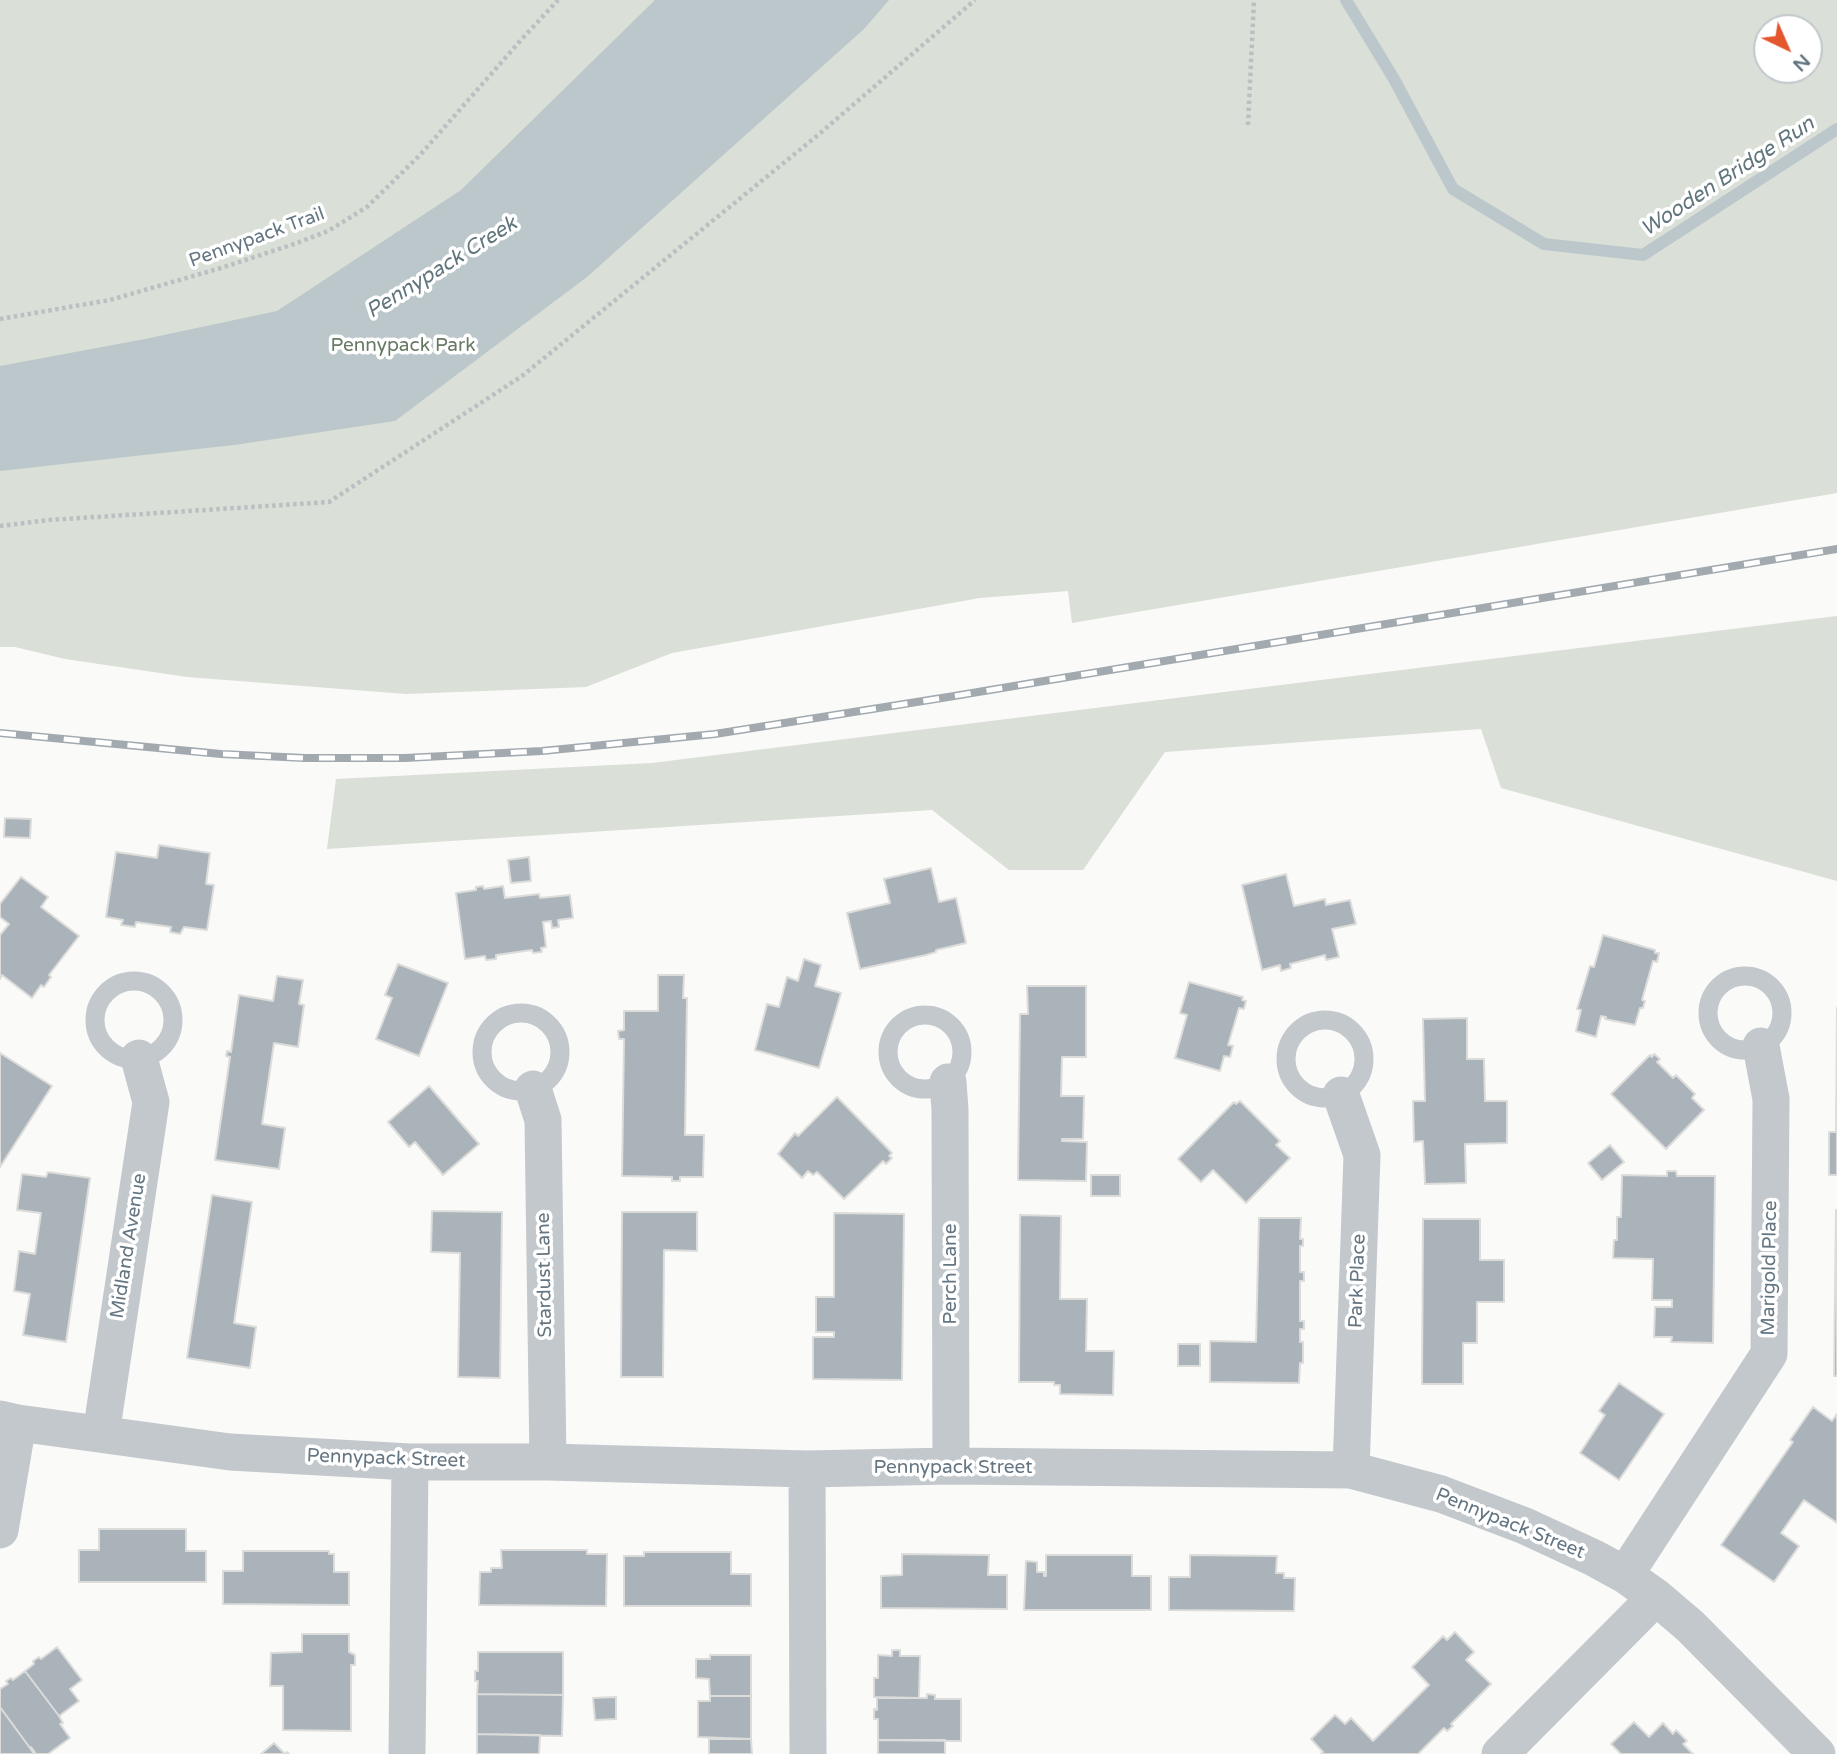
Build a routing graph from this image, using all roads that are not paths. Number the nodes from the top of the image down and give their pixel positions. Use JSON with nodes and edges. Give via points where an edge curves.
{"nodes":[{"id":1,"x":1761,"y":1046,"type":"dead end"},
{"id":2,"x":139,"y":1058,"type":"junction"},
{"id":3,"x":948,"y":1082,"type":"dead end"},
{"id":4,"x":533,"y":1089,"type":"junction"},
{"id":5,"x":1341,"y":1095,"type":"junction"},
{"id":6,"x":9,"y":1421,"type":"edge"},
{"id":7,"x":101,"y":1434,"type":"junction"},
{"id":8,"x":548,"y":1461,"type":"junction"},
{"id":9,"x":410,"y":1462,"type":"junction"},
{"id":10,"x":951,"y":1466,"type":"junction"},
{"id":11,"x":807,"y":1469,"type":"junction"},
{"id":12,"x":1351,"y":1470,"type":"junction"},
{"id":13,"x":0,"y":1530,"type":"edge"},
{"id":14,"x":1625,"y":1575,"type":"junction"},
{"id":15,"x":1656,"y":1597,"type":"junction"},
{"id":16,"x":407,"y":1754,"type":"edge"},
{"id":17,"x":808,"y":1754,"type":"edge"},
{"id":18,"x":1500,"y":1754,"type":"edge"},
{"id":19,"x":1817,"y":1754,"type":"edge"}],
"edges":[{"from":1,"to":14,"type":"street","name":"Marigold Place","via":[[1771,1099],[1769,1354]]},
{"from":2,"to":2,"type":"lane","via":[[165,1043],[172,1029],[172,1014],[157,988],[128,981],[102,997],[94,1026],[110,1051],[124,1058]]},
{"from":2,"to":7,"type":"street","name":"Midland Avenue","via":[[151,1102]]},
{"from":3,"to":10,"type":"street","name":"Perch Lane"},
{"from":4,"to":4,"type":"lane","via":[[556,1069],[558,1039],[538,1016],[508,1014],[485,1034],[483,1064],[503,1087]]},
{"from":4,"to":8,"type":"street","name":"Stardust Lane","via":[[543,1120]]},
{"from":5,"to":5,"type":"lane","via":[[1362,1073],[1361,1043],[1339,1022],[1309,1023],[1288,1045],[1289,1076],[1311,1096]]},
{"from":5,"to":12,"type":"street","name":"Park Place","via":[[1362,1155]]},
{"from":6,"to":7,"type":"street","name":"Pennypack Street"},
{"from":6,"to":13,"type":"street"},
{"from":7,"to":9,"type":"street","name":"Pennypack Street","via":[[230,1452]]},
{"from":8,"to":9,"type":"street","name":"Pennypack Street"},
{"from":8,"to":11,"type":"street","name":"Pennypack Street"},
{"from":9,"to":16,"type":"street"},
{"from":10,"to":11,"type":"street","name":"Pennypack Street"},
{"from":10,"to":12,"type":"street","name":"Pennypack Street"},
{"from":11,"to":17,"type":"street"},
{"from":12,"to":14,"type":"street","name":"Pennypack Street","via":[[1453,1498],[1525,1526]]},
{"from":14,"to":15,"type":"street","name":"Pennypack Street"},
{"from":15,"to":18,"type":"street"},
{"from":15,"to":19,"type":"street","name":"Pennypack Street"}]}
